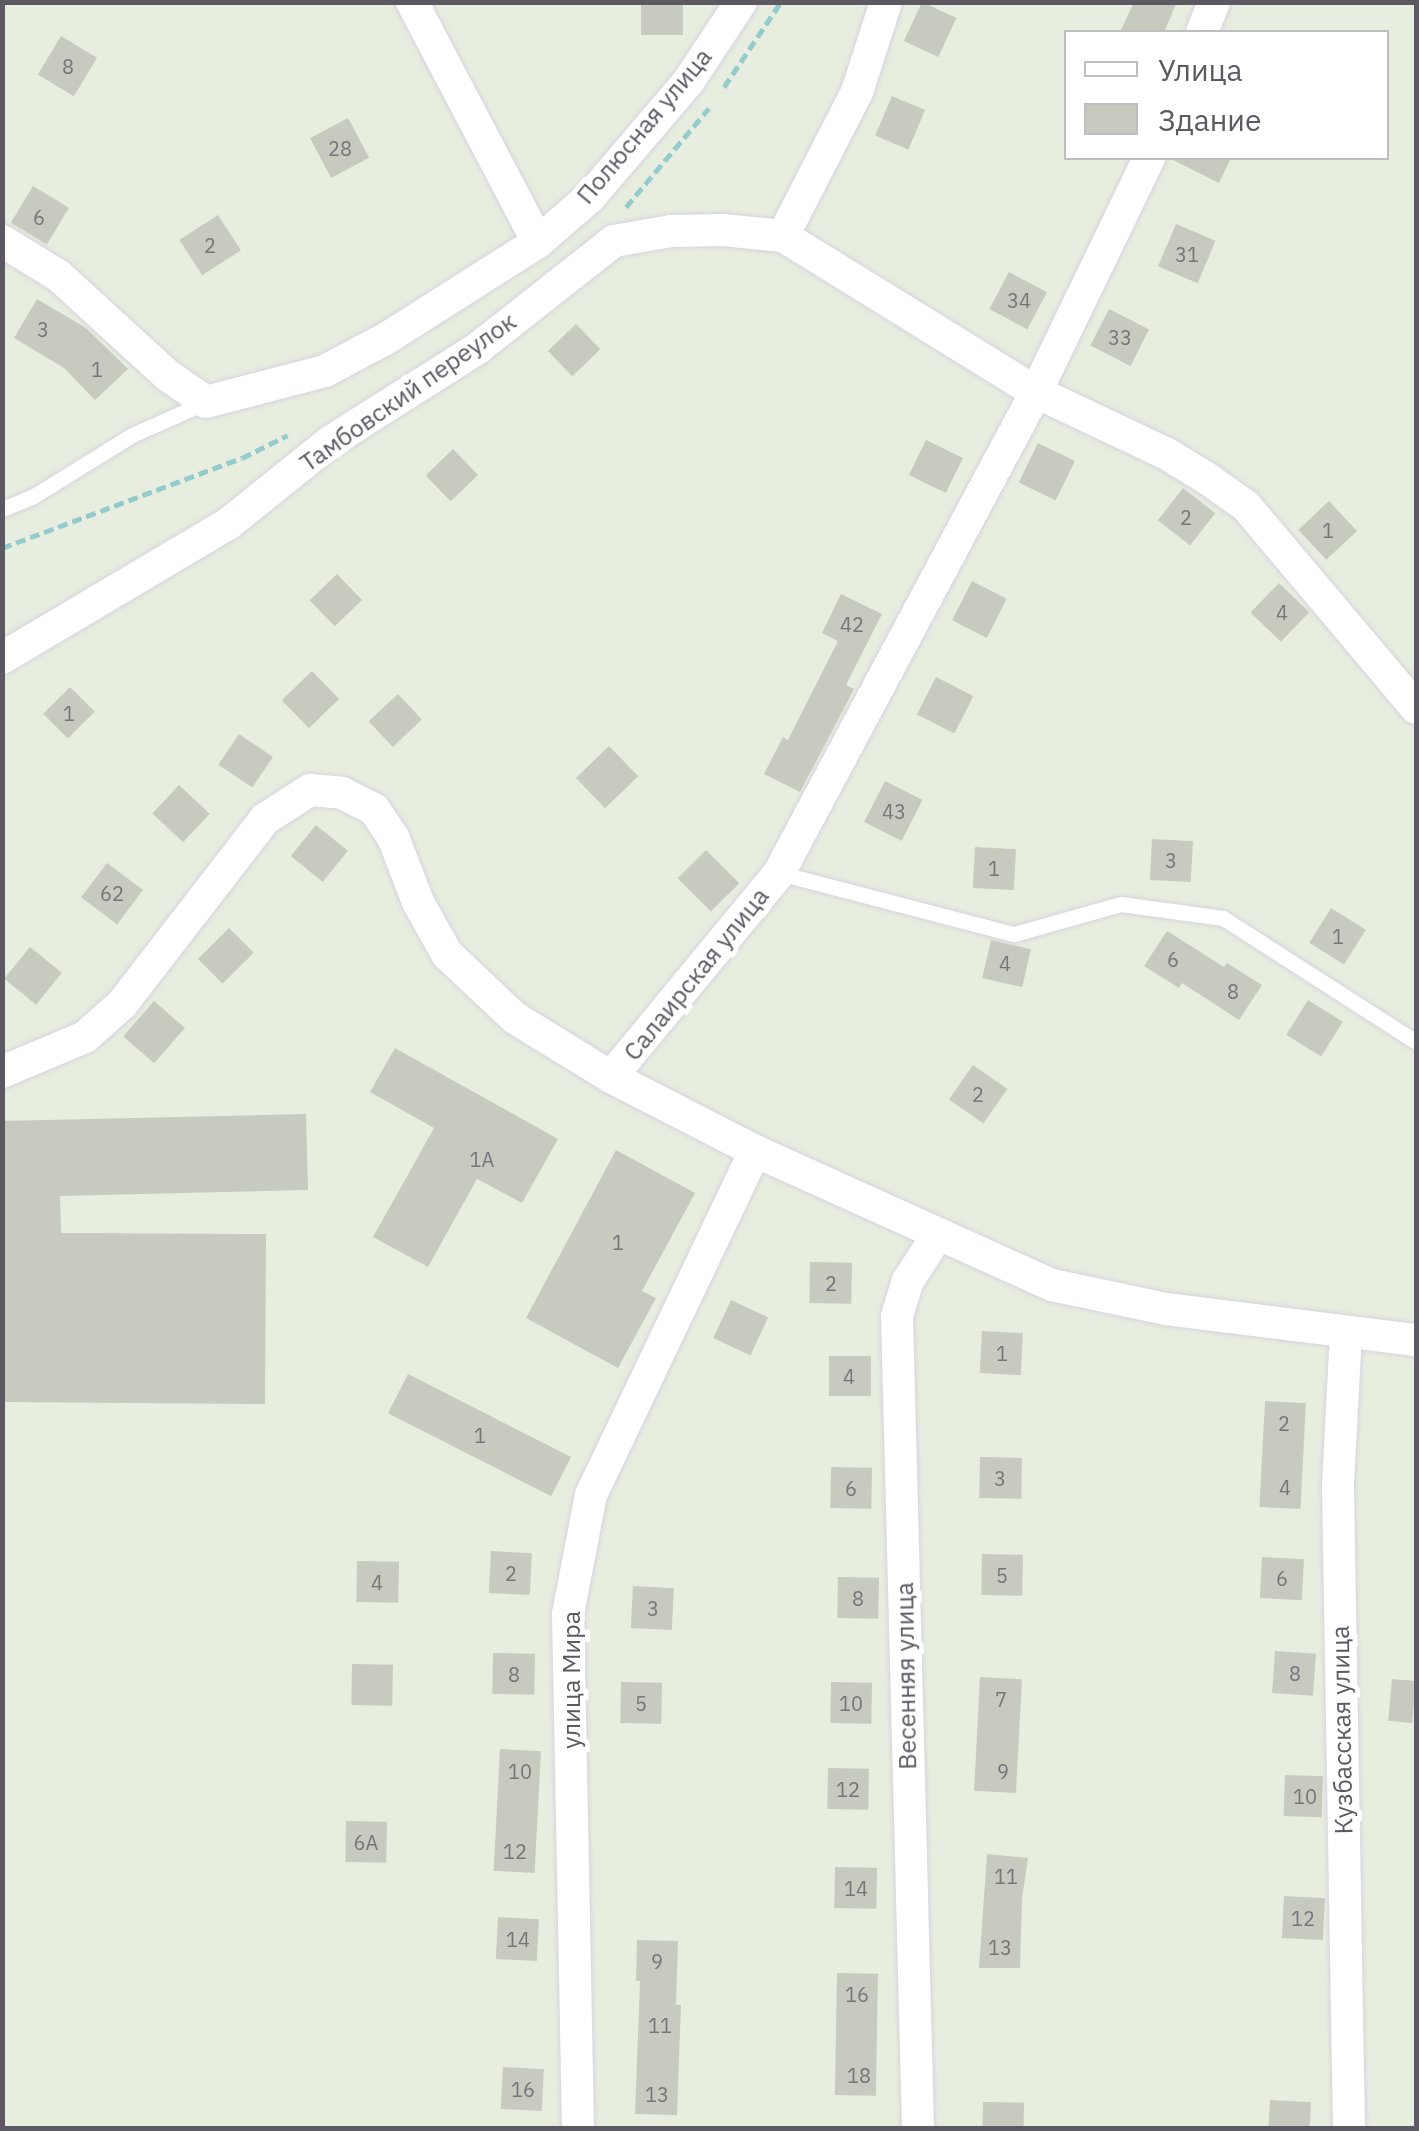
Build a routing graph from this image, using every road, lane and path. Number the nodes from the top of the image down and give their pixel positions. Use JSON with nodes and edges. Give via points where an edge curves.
{"nodes":[{"id":1,"x":412,"y":2,"type":"edge"},
{"id":2,"x":741,"y":2,"type":"edge"},
{"id":3,"x":886,"y":2,"type":"edge"},
{"id":4,"x":1214,"y":2,"type":"edge"},
{"id":5,"x":1203,"y":30,"type":"edge"},
{"id":6,"x":1148,"y":160,"type":"edge"},
{"id":7,"x":784,"y":236,"type":"junction"},
{"id":8,"x":2,"y":240,"type":"edge"},
{"id":9,"x":538,"y":242,"type":"junction"},
{"id":10,"x":1036,"y":392,"type":"junction"},
{"id":11,"x":206,"y":402,"type":"junction"},
{"id":12,"x":2,"y":509,"type":"edge"},
{"id":13,"x":2,"y":658,"type":"edge"},
{"id":14,"x":1416,"y":708,"type":"edge"},
{"id":15,"x":778,"y":874,"type":"junction"},
{"id":16,"x":1416,"y":1042,"type":"edge"},
{"id":17,"x":2,"y":1072,"type":"edge"},
{"id":18,"x":611,"y":1076,"type":"junction"},
{"id":19,"x":755,"y":1151,"type":"junction"},
{"id":20,"x":938,"y":1234,"type":"junction"},
{"id":21,"x":1346,"y":1332,"type":"junction"},
{"id":22,"x":1416,"y":1340,"type":"edge"},
{"id":23,"x":578,"y":2128,"type":"edge"},
{"id":24,"x":918,"y":2128,"type":"edge"},
{"id":25,"x":1349,"y":2128,"type":"edge"}],
"edges":[{"from":1,"to":9,"type":"street"},
{"from":2,"to":9,"type":"street","name":"Полюсная улица","via":[[688,82],[590,197]]},
{"from":3,"to":7,"type":"street","via":[[857,92]]},
{"from":4,"to":5,"type":"street"},
{"from":6,"to":10,"type":"street","name":"Салаирская улица"},
{"from":7,"to":10,"type":"street"},
{"from":7,"to":13,"type":"street","name":"Тамбовский переулок","via":[[671,231],[614,241],[478,348],[330,442],[228,524]]},
{"from":8,"to":11,"type":"street","via":[[59,276]]},
{"from":9,"to":11,"type":"street","name":"Полюсная улица","via":[[325,371]]},
{"from":10,"to":14,"type":"street","via":[[1167,454],[1246,506]]},
{"from":10,"to":15,"type":"street","name":"Салаирская улица"},
{"from":11,"to":12,"type":"lane","via":[[132,435],[32,498]]},
{"from":15,"to":16,"type":"lane","via":[[1014,934],[1121,904],[1223,918]]},
{"from":15,"to":18,"type":"street","name":"Салаирская улица"},
{"from":17,"to":18,"type":"street","name":"Салаирская улица","via":[[84,1037],[122,1004],[265,819],[310,790],[342,793],[374,809],[447,954],[515,1018]]},
{"from":18,"to":19,"type":"street"},
{"from":19,"to":20,"type":"street"},
{"from":19,"to":23,"type":"street","name":"улица Мира","via":[[591,1495],[568,1614]]},
{"from":20,"to":21,"type":"street","via":[[1052,1285],[1166,1309]]},
{"from":20,"to":24,"type":"street","name":"Весенняя улица","via":[[908,1281],[897,1316]]},
{"from":21,"to":22,"type":"street"},
{"from":21,"to":25,"type":"street","name":"Кузбасская улица","via":[[1338,1487]]}]}
